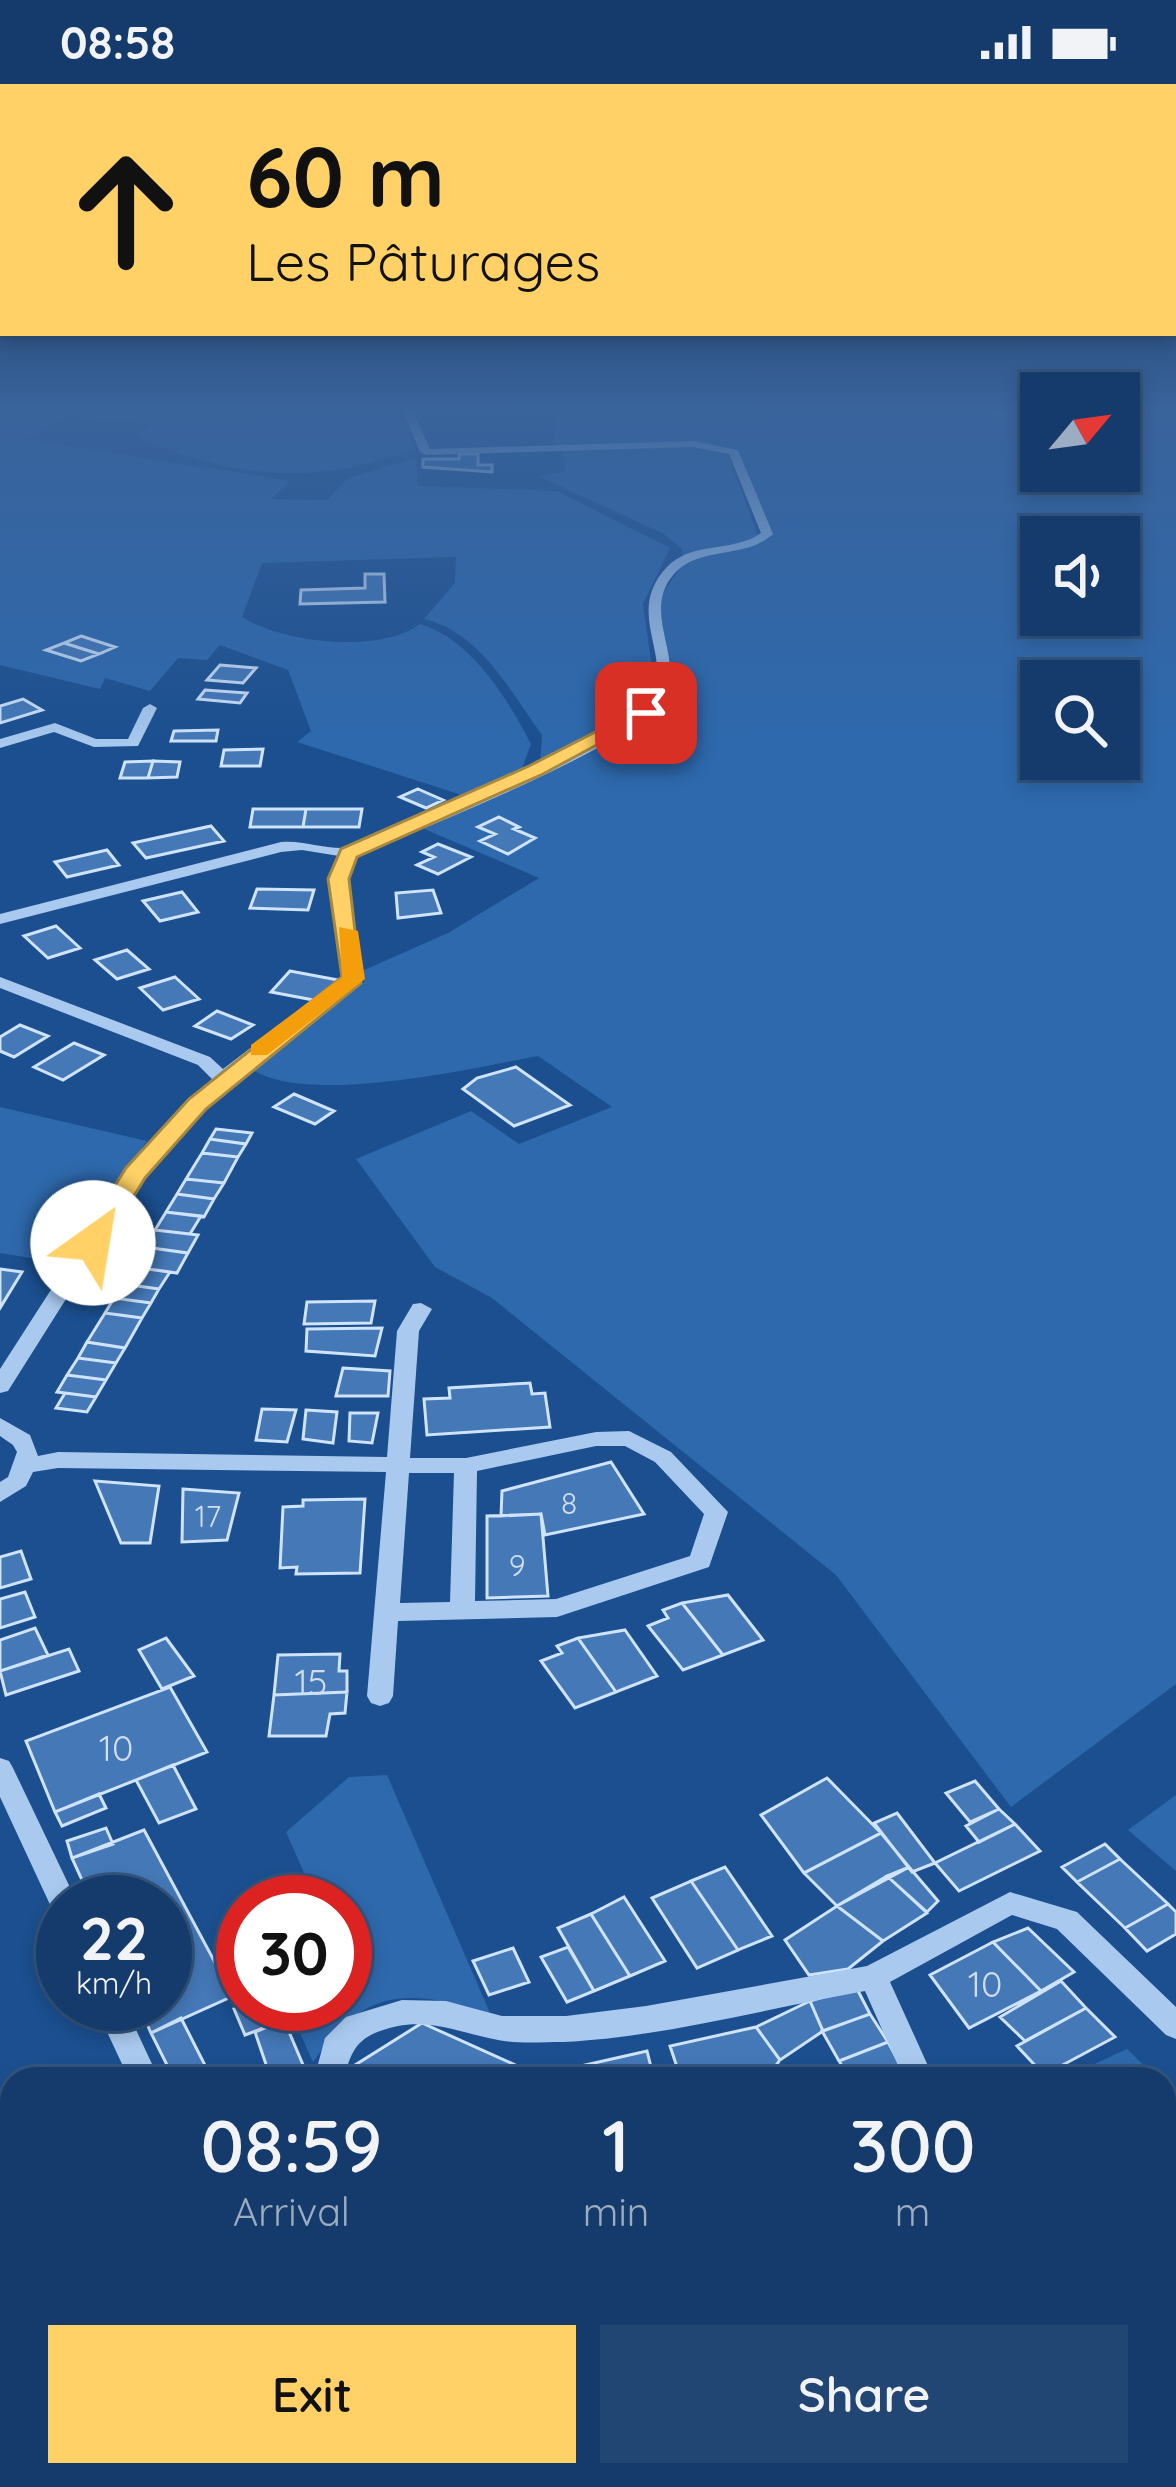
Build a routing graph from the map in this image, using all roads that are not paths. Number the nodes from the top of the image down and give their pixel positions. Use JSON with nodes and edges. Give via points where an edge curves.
{"nodes":[{"id":1,"x":764,"y":523,"type":"edge"},
{"id":2,"x":150,"y":708,"type":"dead end"},
{"id":3,"x":0,"y":744,"type":"edge"},
{"id":4,"x":348,"y":853,"type":"junction"},
{"id":5,"x":0,"y":919,"type":"edge"},
{"id":6,"x":0,"y":982,"type":"edge"},
{"id":7,"x":222,"y":1079,"type":"junction"},
{"id":8,"x":421,"y":1309,"type":"dead end"},
{"id":9,"x":0,"y":1386,"type":"edge"},
{"id":10,"x":0,"y":1425,"type":"edge"},
{"id":11,"x":26,"y":1466,"type":"junction"},
{"id":12,"x":466,"y":1466,"type":"junction"},
{"id":13,"x":400,"y":1468,"type":"junction"},
{"id":14,"x":0,"y":1494,"type":"edge"},
{"id":15,"x":462,"y":1611,"type":"junction"},
{"id":16,"x":384,"y":1612,"type":"junction"},
{"id":17,"x":380,"y":1696,"type":"dead end"},
{"id":18,"x":0,"y":1768,"type":"edge"},
{"id":19,"x":50,"y":1875,"type":"edge"},
{"id":20,"x":873,"y":1976,"type":"junction"},
{"id":21,"x":1176,"y":2026,"type":"edge"},
{"id":22,"x":122,"y":2031,"type":"edge"},
{"id":23,"x":138,"y":2067,"type":"edge"},
{"id":24,"x":332,"y":2067,"type":"edge"},
{"id":25,"x":915,"y":2067,"type":"edge"}],
"edges":[{"from":1,"to":4,"type":"street","via":[[760,540],[679,562],[660,585],[651,603],[662,688],[646,713]]},
{"from":2,"to":3,"type":"street","via":[[133,743],[94,743],[55,727]]},
{"from":4,"to":5,"type":"street","via":[[302,844]]},
{"from":4,"to":7,"type":"street","via":[[338,879],[353,979]]},
{"from":6,"to":7,"type":"street","via":[[204,1061]]},
{"from":7,"to":9,"type":"street","via":[[135,1174]]},
{"from":8,"to":13,"type":"street","via":[[408,1331]]},
{"from":10,"to":11,"type":"street","via":[[22,1440]]},
{"from":11,"to":13,"type":"street","via":[[58,1460]]},
{"from":11,"to":14,"type":"street"},
{"from":12,"to":13,"type":"street"},
{"from":12,"to":15,"type":"street"},
{"from":12,"to":15,"type":"street","via":[[629,1438],[663,1457],[716,1512],[700,1561],[557,1608]]},
{"from":13,"to":16,"type":"street"},
{"from":15,"to":16,"type":"street"},
{"from":16,"to":17,"type":"street"},
{"from":18,"to":19,"type":"street"},
{"from":20,"to":21,"type":"street","via":[[1010,1904],[1066,1919]]},
{"from":20,"to":24,"type":"street","via":[[566,2030],[402,2012],[356,2026],[336,2047]]},
{"from":20,"to":25,"type":"street"},
{"from":22,"to":23,"type":"street"}]}
